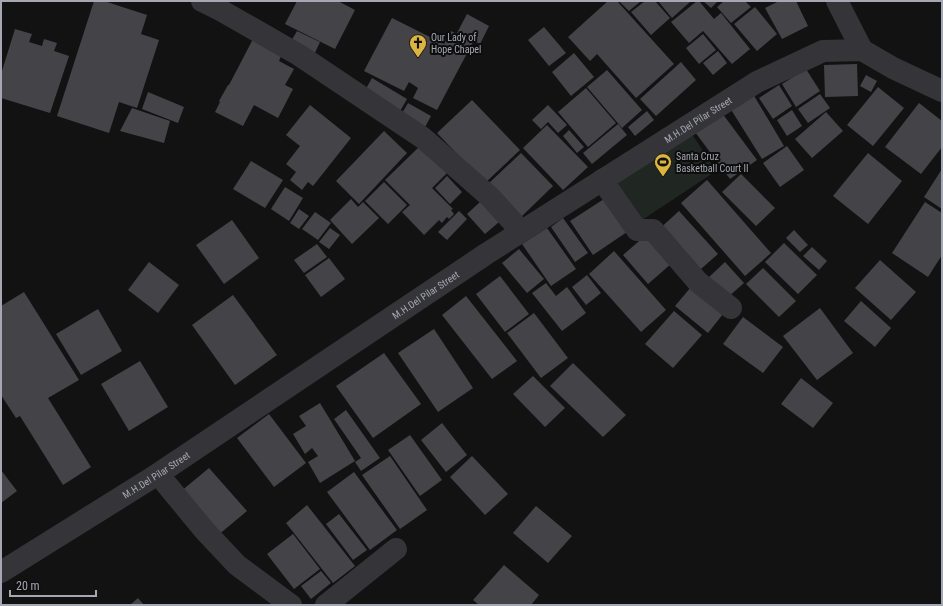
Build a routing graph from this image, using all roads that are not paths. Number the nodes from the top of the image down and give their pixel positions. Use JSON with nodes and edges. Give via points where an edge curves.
{"nodes":[{"id":1,"x":202,"y":1,"type":"edge"},
{"id":2,"x":837,"y":1,"type":"edge"},
{"id":3,"x":862,"y":50,"type":"junction"},
{"id":4,"x":942,"y":92,"type":"edge"},
{"id":5,"x":602,"y":180,"type":"junction"},
{"id":6,"x":521,"y":231,"type":"junction"},
{"id":7,"x":731,"y":308,"type":"dead end"},
{"id":8,"x":158,"y":474,"type":"junction"},
{"id":9,"x":396,"y":549,"type":"dead end"},
{"id":10,"x":1,"y":572,"type":"edge"},
{"id":11,"x":292,"y":605,"type":"edge"},
{"id":12,"x":326,"y":605,"type":"edge"}],
"edges":[{"from":1,"to":6,"type":"street","via":[[298,55],[422,138],[490,197]]},
{"from":2,"to":3,"type":"street"},
{"from":3,"to":4,"type":"street"},
{"from":3,"to":5,"type":"street","name":"M.H.Del Pilar Street","via":[[823,51],[757,82]]},
{"from":5,"to":6,"type":"street","name":"M.H.Del Pilar Street"},
{"from":5,"to":7,"type":"street","via":[[637,230],[652,230],[698,282]]},
{"from":6,"to":8,"type":"street","name":"M.H.Del Pilar Street"},
{"from":8,"to":10,"type":"street","name":"M.H.Del Pilar Street"},
{"from":8,"to":11,"type":"street","via":[[237,565]]},
{"from":9,"to":12,"type":"street"}]}
